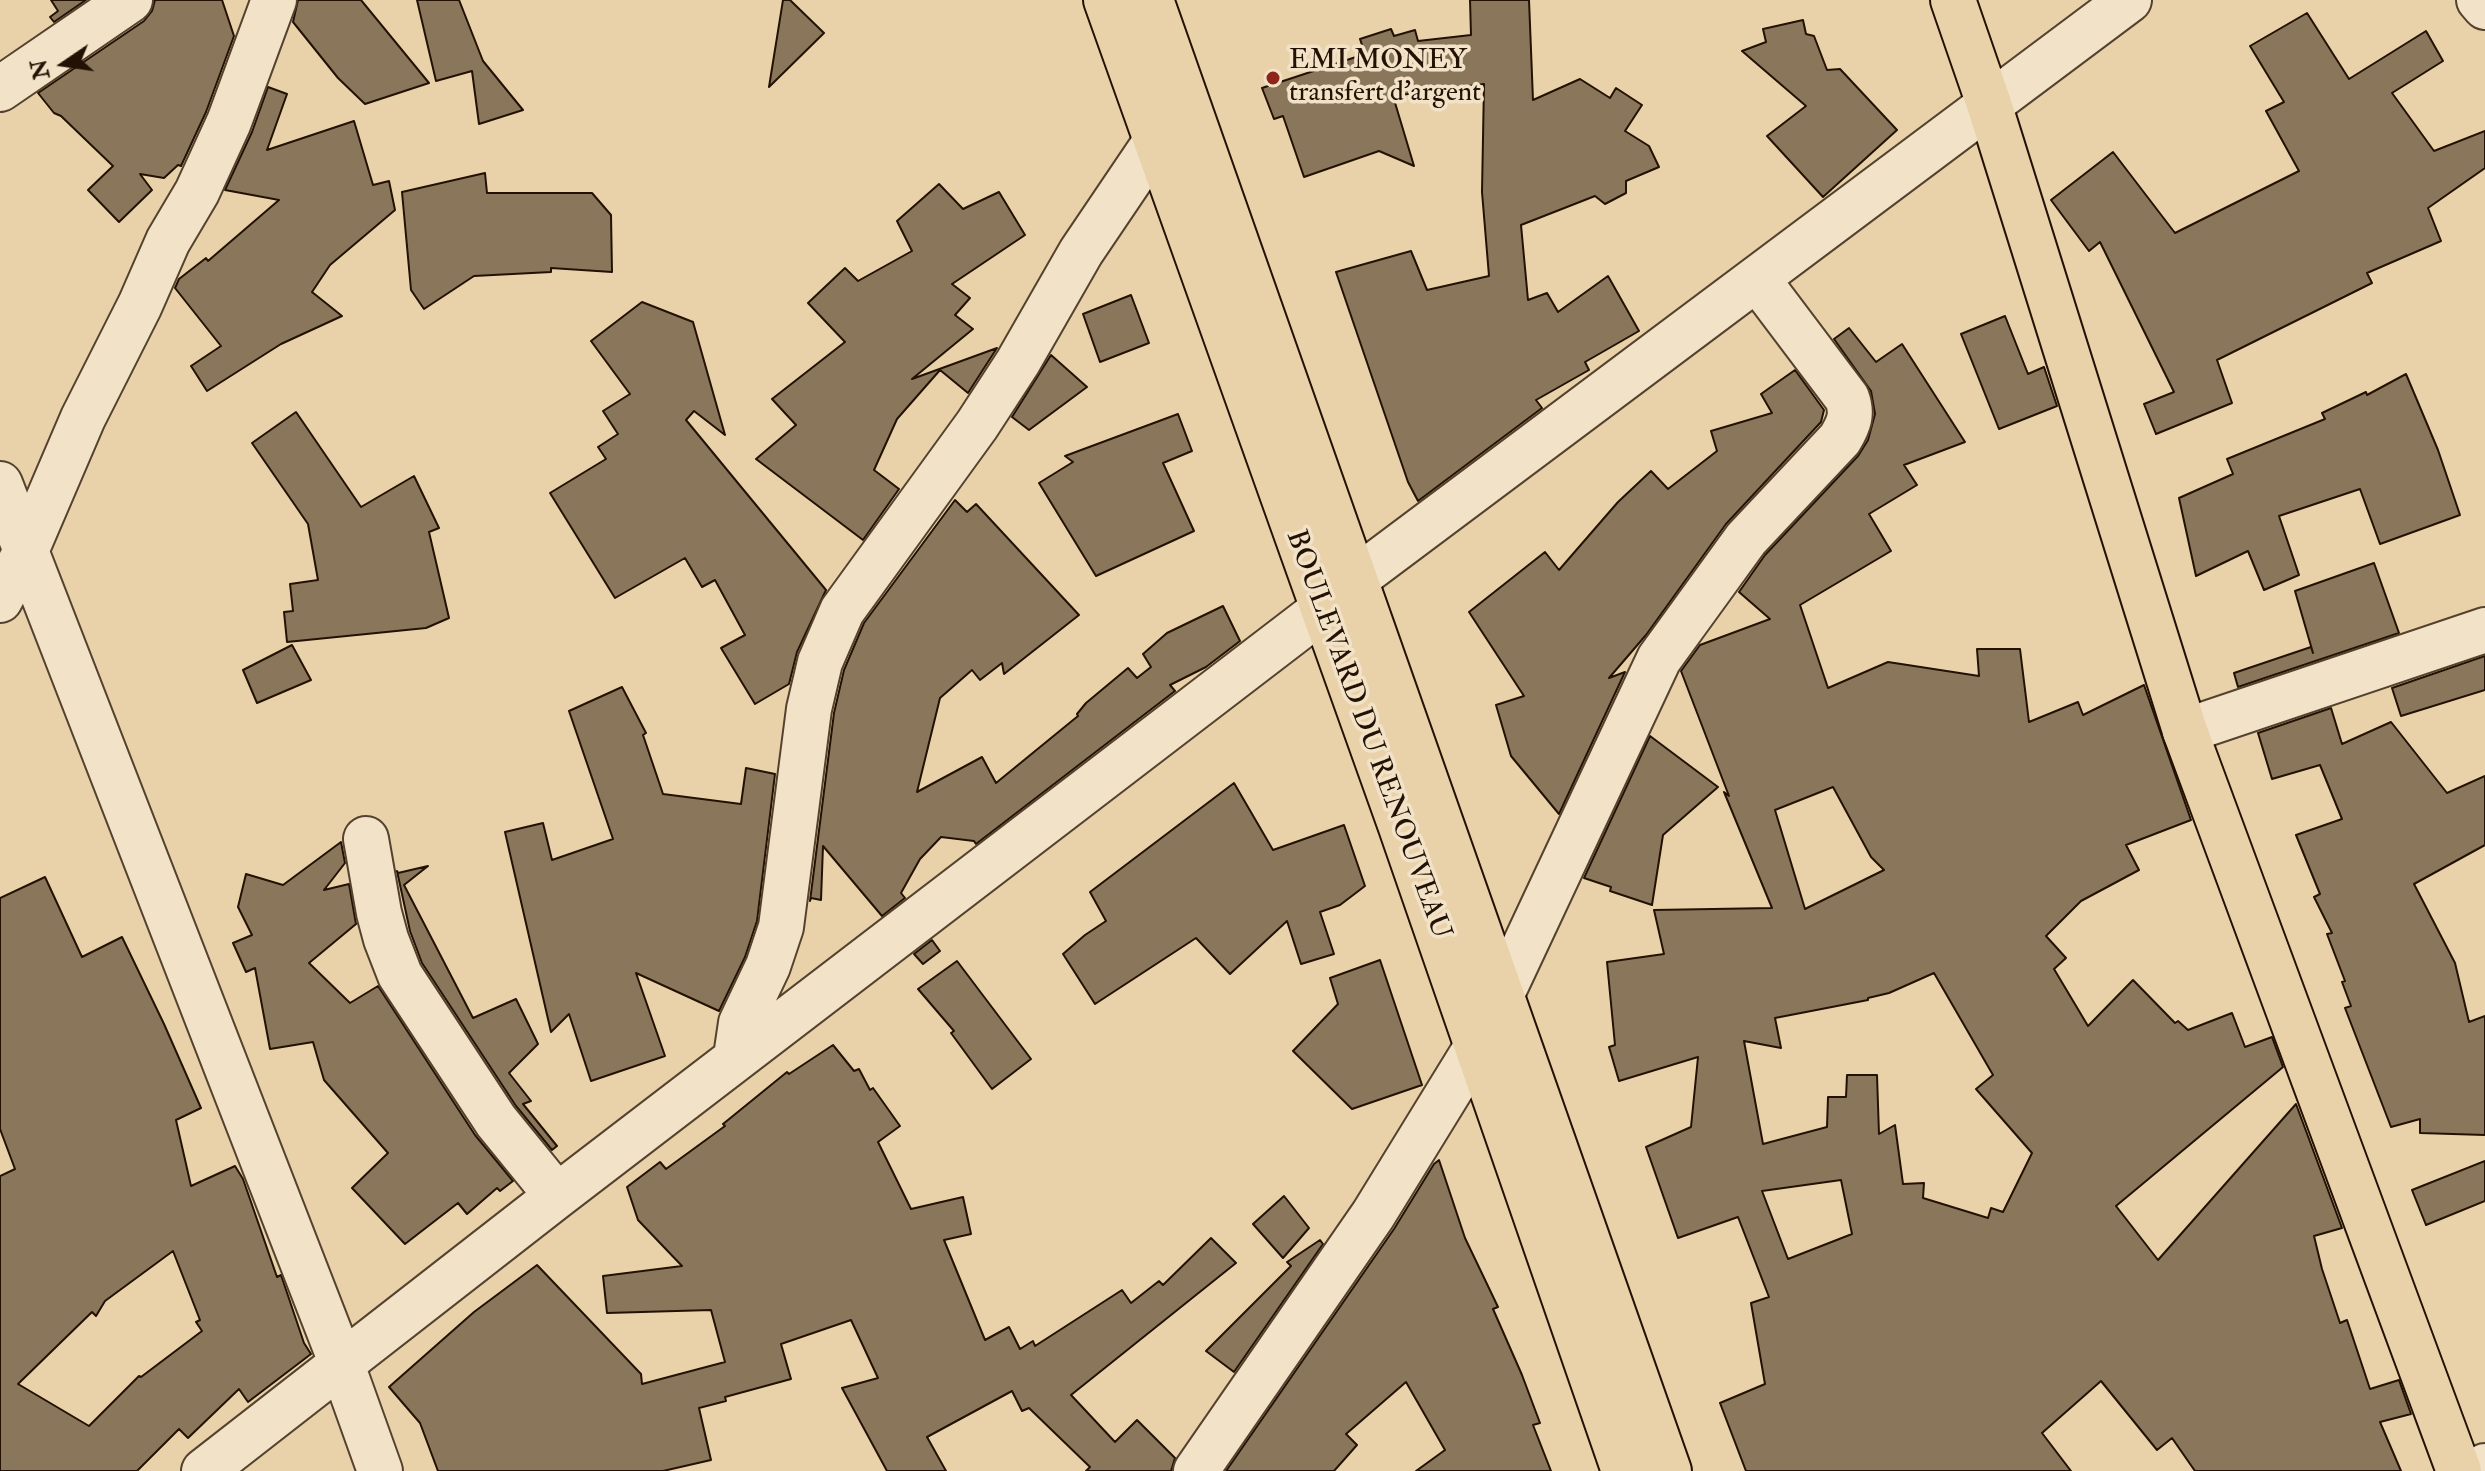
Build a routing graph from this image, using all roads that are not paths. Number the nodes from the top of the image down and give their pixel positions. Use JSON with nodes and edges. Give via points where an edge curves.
{"nodes":[{"id":1,"x":130,"y":0,"type":"edge"},
{"id":2,"x":274,"y":0,"type":"edge"},
{"id":3,"x":1106,"y":0,"type":"edge"},
{"id":4,"x":1151,"y":0,"type":"edge"},
{"id":5,"x":1953,"y":0,"type":"edge"},
{"id":6,"x":2129,"y":0,"type":"edge"},
{"id":7,"x":2479,"y":0,"type":"edge"},
{"id":8,"x":2485,"y":7,"type":"edge"},
{"id":9,"x":0,"y":89,"type":"edge"},
{"id":10,"x":1990,"y":107,"type":"junction"},
{"id":11,"x":1156,"y":141,"type":"junction"},
{"id":12,"x":1758,"y":280,"type":"junction"},
{"id":13,"x":0,"y":484,"type":"edge"},
{"id":14,"x":26,"y":551,"type":"junction"},
{"id":15,"x":1354,"y":580,"type":"junction"},
{"id":16,"x":0,"y":600,"type":"edge"},
{"id":17,"x":1322,"y":610,"type":"junction"},
{"id":18,"x":2485,"y":630,"type":"edge"},
{"id":19,"x":2185,"y":731,"type":"junction"},
{"id":20,"x":366,"y":839,"type":"dead end"},
{"id":21,"x":1500,"y":998,"type":"junction"},
{"id":22,"x":1477,"y":1046,"type":"junction"},
{"id":23,"x":736,"y":1057,"type":"junction"},
{"id":24,"x":557,"y":1196,"type":"junction"},
{"id":25,"x":341,"y":1362,"type":"junction"},
{"id":26,"x":2485,"y":1466,"type":"edge"},
{"id":27,"x":204,"y":1471,"type":"edge"},
{"id":28,"x":380,"y":1471,"type":"edge"},
{"id":29,"x":1196,"y":1471,"type":"edge"},
{"id":30,"x":1624,"y":1471,"type":"edge"},
{"id":31,"x":1669,"y":1471,"type":"edge"},
{"id":32,"x":2459,"y":1471,"type":"edge"},
{"id":33,"x":2478,"y":1471,"type":"edge"}],
"edges":[{"from":1,"to":9,"type":"street"},
{"from":2,"to":14,"type":"street","via":[[204,178],[83,418]]},
{"from":3,"to":11,"type":"main road","name":"BOULEVARD DU RENOUVEAU"},
{"from":4,"to":15,"type":"main road","name":"BOULEVARD DU RENOUVEAU"},
{"from":5,"to":10,"type":"main road"},
{"from":6,"to":10,"type":"street"},
{"from":7,"to":8,"type":"street"},
{"from":10,"to":12,"type":"street"},
{"from":10,"to":19,"type":"main road"},
{"from":11,"to":17,"type":"main road","name":"BOULEVARD DU RENOUVEAU"},
{"from":11,"to":23,"type":"street","via":[[1081,252],[977,425],[842,611],[820,662],[809,709],[781,927],[741,1023]]},
{"from":12,"to":15,"type":"street"},
{"from":12,"to":21,"type":"street","via":[[1847,398],[1849,425],[1746,539],[1659,659]]},
{"from":13,"to":14,"type":"street"},
{"from":14,"to":16,"type":"street"},
{"from":14,"to":25,"type":"street"},
{"from":15,"to":17,"type":"street"},
{"from":15,"to":21,"type":"main road","name":"BOULEVARD DU RENOUVEAU"},
{"from":17,"to":22,"type":"main road","name":"BOULEVARD DU RENOUVEAU"},
{"from":17,"to":23,"type":"street"},
{"from":18,"to":19,"type":"street"},
{"from":19,"to":32,"type":"main road"},
{"from":20,"to":24,"type":"street","via":[[379,913],[400,975],[496,1121]]},
{"from":21,"to":31,"type":"main road","name":"BOULEVARD DU RENOUVEAU"},
{"from":22,"to":29,"type":"street","via":[[1373,1215]]},
{"from":22,"to":30,"type":"main road","name":"BOULEVARD DU RENOUVEAU"},
{"from":23,"to":24,"type":"street"},
{"from":24,"to":25,"type":"street"},
{"from":25,"to":27,"type":"street"},
{"from":25,"to":28,"type":"street"},
{"from":26,"to":33,"type":"street"}]}
